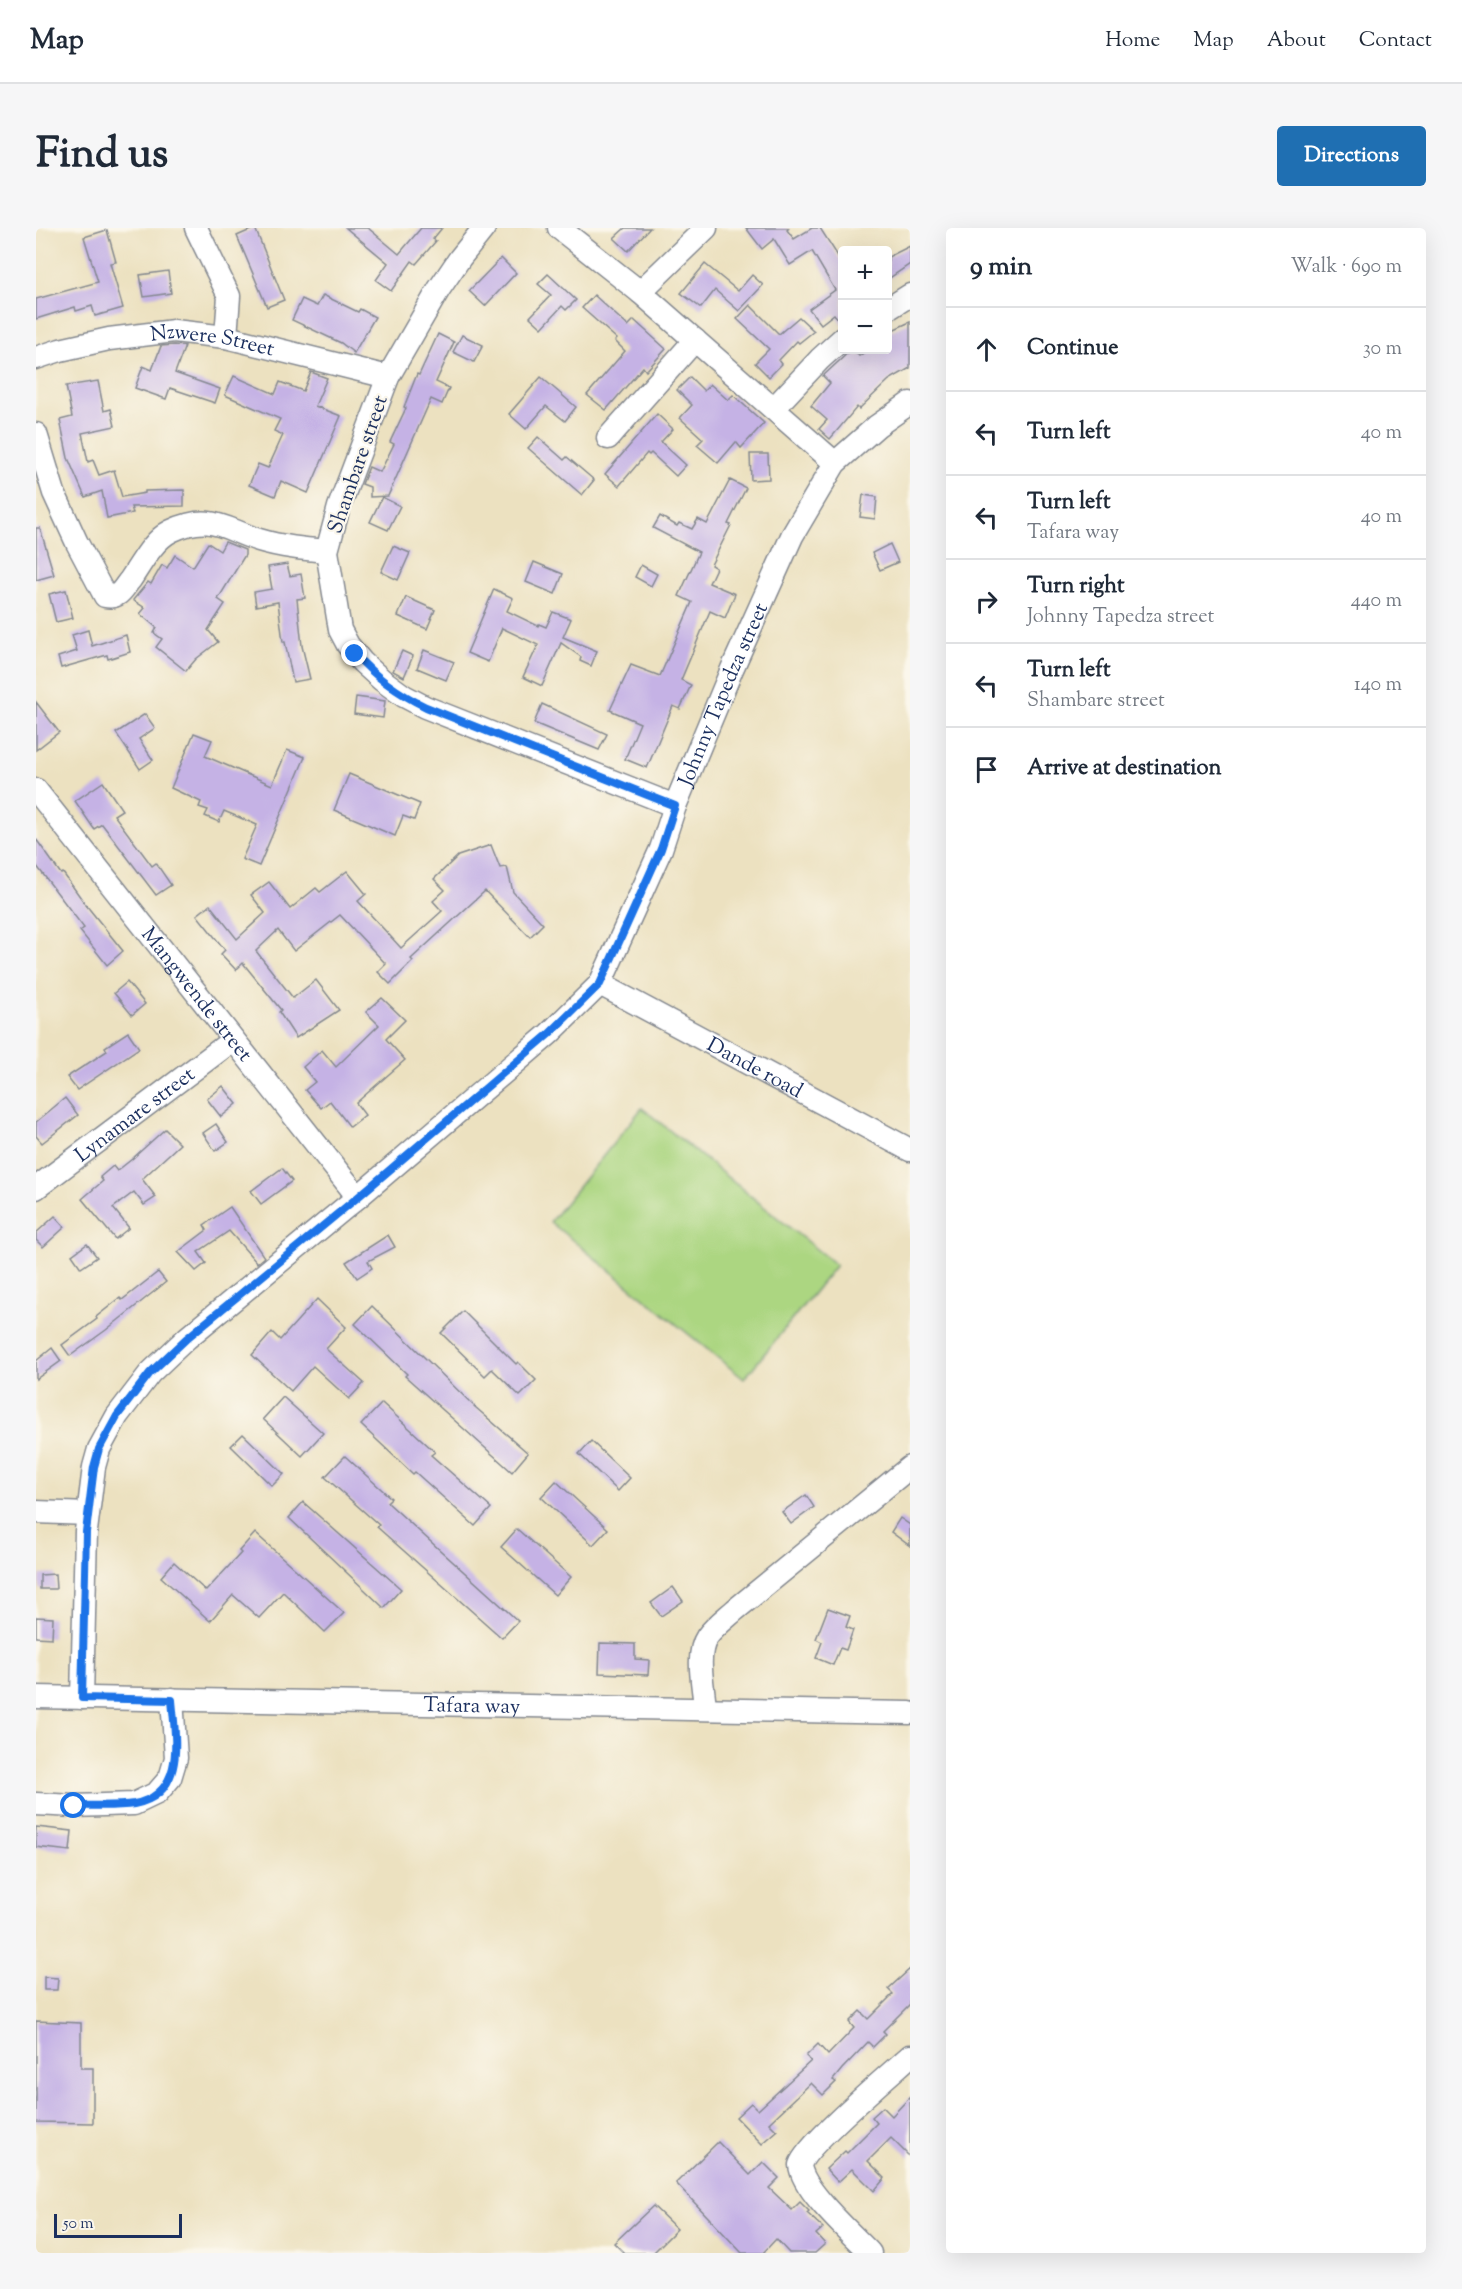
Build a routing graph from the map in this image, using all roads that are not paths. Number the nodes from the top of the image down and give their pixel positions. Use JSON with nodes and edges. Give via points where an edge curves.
{"nodes":[{"id":1,"x":196,"y":228,"type":"edge"},
{"id":2,"x":484,"y":228,"type":"edge"},
{"id":3,"x":559,"y":228,"type":"edge"},
{"id":4,"x":706,"y":228,"type":"edge"},
{"id":5,"x":640,"y":292,"type":"junction"},
{"id":6,"x":910,"y":296,"type":"edge"},
{"id":7,"x":892,"y":307,"type":"edge"},
{"id":8,"x":226,"y":337,"type":"junction"},
{"id":9,"x":695,"y":340,"type":"junction"},
{"id":10,"x":838,"y":343,"type":"edge"},
{"id":11,"x":36,"y":358,"type":"edge"},
{"id":12,"x":388,"y":377,"type":"junction"},
{"id":13,"x":910,"y":403,"type":"edge"},
{"id":14,"x":774,"y":408,"type":"junction"},
{"id":15,"x":36,"y":434,"type":"edge"},
{"id":16,"x":608,"y":438,"type":"dead end"},
{"id":17,"x":835,"y":463,"type":"junction"},
{"id":18,"x":327,"y":551,"type":"junction"},
{"id":19,"x":36,"y":790,"type":"edge"},
{"id":20,"x":675,"y":806,"type":"junction"},
{"id":21,"x":600,"y":984,"type":"junction"},
{"id":22,"x":233,"y":1040,"type":"junction"},
{"id":23,"x":910,"y":1150,"type":"edge"},
{"id":24,"x":36,"y":1188,"type":"edge"},
{"id":25,"x":358,"y":1197,"type":"junction"},
{"id":26,"x":910,"y":1467,"type":"edge"},
{"id":27,"x":36,"y":1512,"type":"edge"},
{"id":28,"x":88,"y":1514,"type":"junction"},
{"id":29,"x":36,"y":1697,"type":"edge"},
{"id":30,"x":82,"y":1698,"type":"junction"},
{"id":31,"x":172,"y":1700,"type":"junction"},
{"id":32,"x":705,"y":1708,"type":"junction"},
{"id":33,"x":910,"y":1713,"type":"edge"},
{"id":34,"x":36,"y":1804,"type":"edge"},
{"id":35,"x":910,"y":2056,"type":"edge"},
{"id":36,"x":870,"y":2253,"type":"edge"}],
"edges":[{"from":1,"to":8,"type":"street","via":[[229,296]]},
{"from":2,"to":12,"type":"street","name":"Shambare street","via":[[439,289]]},
{"from":3,"to":5,"type":"street"},
{"from":4,"to":5,"type":"street"},
{"from":5,"to":9,"type":"street"},
{"from":6,"to":7,"type":"street"},
{"from":8,"to":11,"type":"street","name":"Nzwere Street","via":[[174,331],[149,333]]},
{"from":8,"to":12,"type":"street","name":"Nzwere Street"},
{"from":9,"to":14,"type":"street"},
{"from":9,"to":16,"type":"street"},
{"from":10,"to":14,"type":"street"},
{"from":12,"to":18,"type":"street","name":"Shambare street","via":[[342,498]]},
{"from":13,"to":17,"type":"street","name":"Johnny Tapedza street"},
{"from":14,"to":17,"type":"street"},
{"from":15,"to":18,"type":"street","via":[[54,493],[105,596],[119,594],[166,534],[185,526],[221,524],[288,547]]},
{"from":17,"to":20,"type":"street","name":"Johnny Tapedza street","via":[[772,578]]},
{"from":18,"to":20,"type":"street","name":"Shambare street","via":[[340,630],[355,654],[382,680],[426,707]]},
{"from":19,"to":22,"type":"street","name":"Mangwende street"},
{"from":20,"to":21,"type":"street","name":"Johnny Tapedza street","via":[[661,849]]},
{"from":21,"to":23,"type":"street","name":"Dande road"},
{"from":21,"to":25,"type":"street","name":"Johnny Tapedza street","via":[[549,1034]]},
{"from":22,"to":24,"type":"street","name":"Lynamare street"},
{"from":22,"to":25,"type":"street","name":"Mangwende street"},
{"from":25,"to":28,"type":"street","name":"Johnny Tapedza street","via":[[150,1373],[117,1416],[99,1449]]},
{"from":26,"to":32,"type":"street","via":[[708,1635],[701,1658]]},
{"from":27,"to":28,"type":"street"},
{"from":28,"to":30,"type":"street","name":"Johnny Tapedza street"},
{"from":29,"to":30,"type":"street","name":"Tafara way"},
{"from":30,"to":31,"type":"street","name":"Tafara way"},
{"from":31,"to":32,"type":"street","name":"Tafara way"},
{"from":31,"to":34,"type":"street","via":[[176,1758],[170,1778],[157,1793],[134,1804]]},
{"from":32,"to":33,"type":"street","name":"Tafara way"},
{"from":35,"to":36,"type":"street","via":[[804,2156],[800,2165],[804,2180]]}]}
